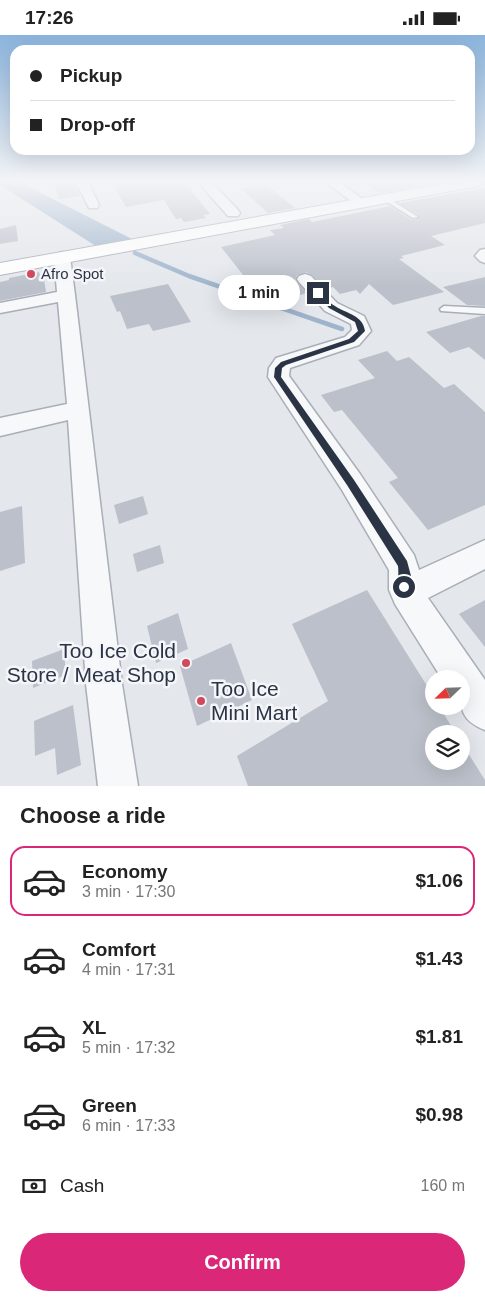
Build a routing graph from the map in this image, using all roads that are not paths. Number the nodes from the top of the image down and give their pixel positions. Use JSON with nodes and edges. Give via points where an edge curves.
{"nodes":[{"id":1,"x":284,"y":217,"type":"edge"},
{"id":2,"x":485,"y":253,"type":"edge"},
{"id":3,"x":62,"y":257,"type":"junction"},
{"id":4,"x":485,"y":258,"type":"edge"},
{"id":5,"x":0,"y":269,"type":"edge"},
{"id":6,"x":305,"y":279,"type":"dead end"},
{"id":7,"x":67,"y":295,"type":"junction"},
{"id":8,"x":0,"y":308,"type":"edge"},
{"id":9,"x":444,"y":309,"type":"dead end"},
{"id":10,"x":485,"y":311,"type":"edge"},
{"id":11,"x":79,"y":410,"type":"junction"},
{"id":12,"x":0,"y":427,"type":"edge"},
{"id":13,"x":485,"y":554,"type":"edge"},
{"id":14,"x":406,"y":593,"type":"junction"},
{"id":15,"x":485,"y":712,"type":"edge"},
{"id":16,"x":118,"y":786,"type":"edge"}],
"edges":[{"from":1,"to":3,"type":"main road"},
{"from":2,"to":4,"type":"street"},
{"from":3,"to":5,"type":"main road"},
{"from":3,"to":7,"type":"street"},
{"from":6,"to":14,"type":"street","via":[[331,307],[358,320],[362,331],[352,341],[283,363],[278,377],[351,482],[403,565]]},
{"from":7,"to":8,"type":"street"},
{"from":7,"to":11,"type":"street"},
{"from":9,"to":10,"type":"lane"},
{"from":11,"to":12,"type":"street"},
{"from":11,"to":16,"type":"street","via":[[104,683]]},
{"from":13,"to":14,"type":"street"},
{"from":14,"to":15,"type":"street"}]}
